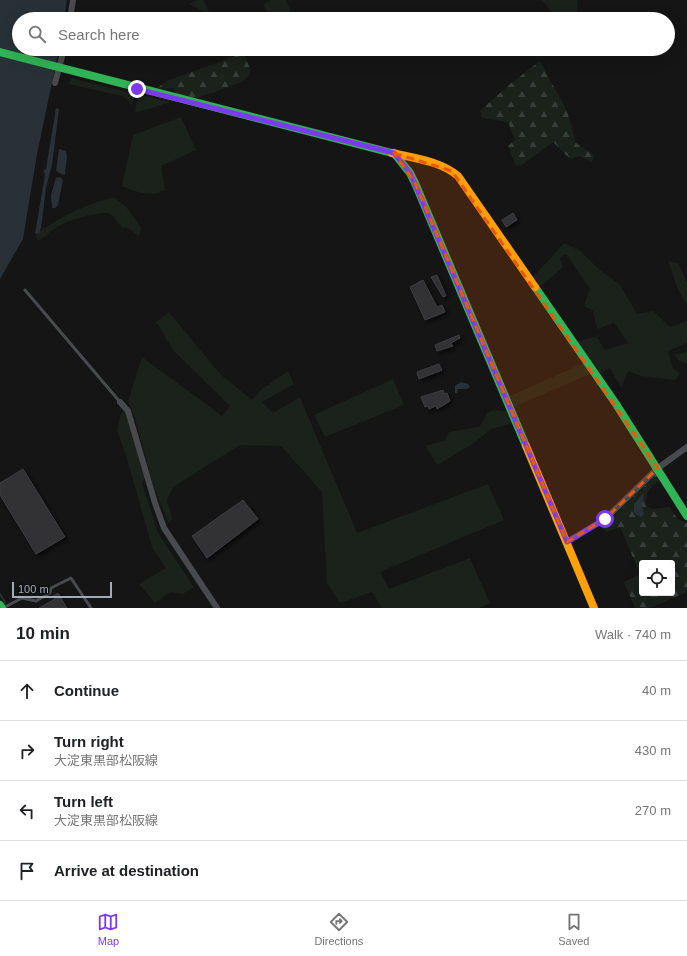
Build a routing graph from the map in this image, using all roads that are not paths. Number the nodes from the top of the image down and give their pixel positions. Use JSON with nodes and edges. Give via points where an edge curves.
{"nodes":[{"id":1,"x":73,"y":0,"type":"edge"},
{"id":2,"x":71,"y":12,"type":"edge"},
{"id":3,"x":0,"y":52,"type":"edge"},
{"id":4,"x":12,"y":55,"type":"edge"},
{"id":5,"x":14,"y":56,"type":"edge"},
{"id":6,"x":62,"y":56,"type":"edge"},
{"id":7,"x":59,"y":69,"type":"junction"},
{"id":8,"x":55,"y":83,"type":"dead end"},
{"id":9,"x":394,"y":153,"type":"junction"},
{"id":10,"x":25,"y":290,"type":"dead end"},
{"id":11,"x":120,"y":402,"type":"joint"},
{"id":12,"x":687,"y":447,"type":"edge"},
{"id":13,"x":658,"y":468,"type":"junction"},
{"id":14,"x":687,"y":516,"type":"edge"},
{"id":15,"x":567,"y":542,"type":"junction"},
{"id":16,"x":0,"y":605,"type":"edge"},
{"id":17,"x":214,"y":607,"type":"edge"},
{"id":18,"x":2,"y":608,"type":"edge"},
{"id":19,"x":91,"y":608,"type":"edge"},
{"id":20,"x":594,"y":608,"type":"edge"}],
"edges":[{"from":1,"to":2,"type":"street"},
{"from":3,"to":4,"type":"main road"},
{"from":5,"to":7,"type":"main road"},
{"from":6,"to":7,"type":"street"},
{"from":7,"to":8,"type":"street"},
{"from":7,"to":9,"type":"main road"},
{"from":9,"to":13,"type":"main road","via":[[447,168],[458,176]]},
{"from":9,"to":15,"type":"main road","via":[[410,173],[415,184]]},
{"from":10,"to":11,"type":"lane"},
{"from":11,"to":17,"type":"street","via":[[128,411],[164,528]]},
{"from":12,"to":13,"type":"street"},
{"from":13,"to":14,"type":"main road"},
{"from":13,"to":15,"type":"street","via":[[605,519]]},
{"from":15,"to":20,"type":"main road"},
{"from":16,"to":18,"type":"main road"},
{"from":18,"to":19,"type":"lane","via":[[22,598],[36,601],[50,593],[51,588],[71,578]]}]}
